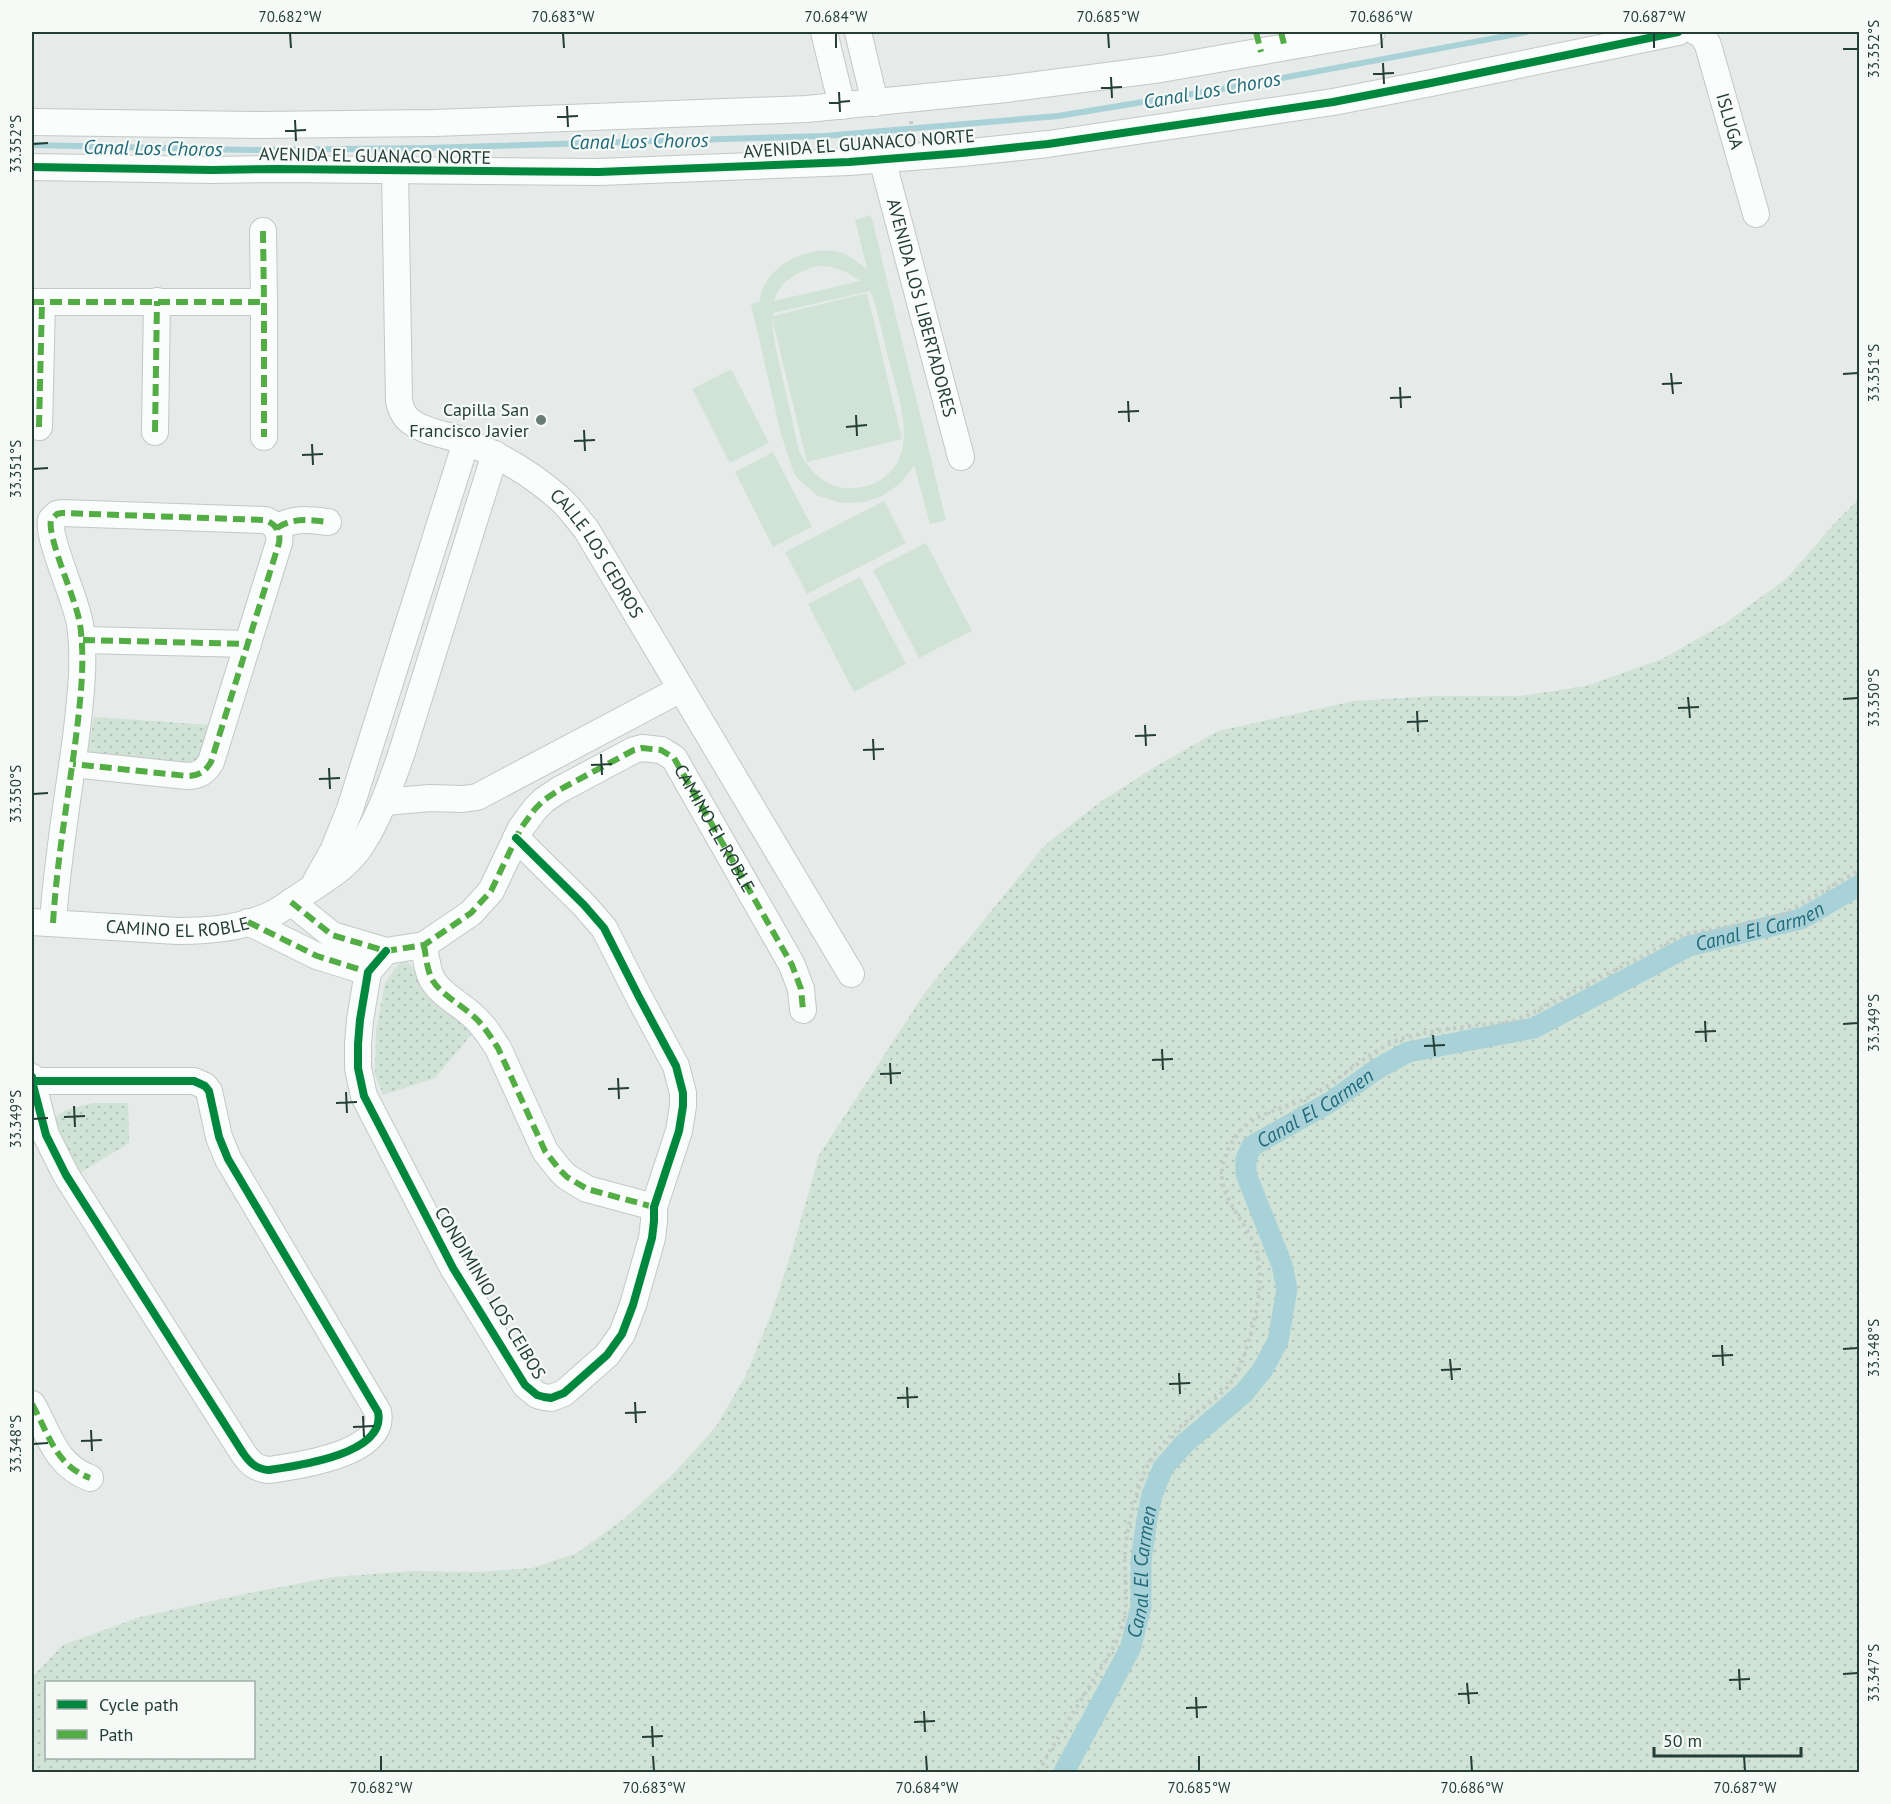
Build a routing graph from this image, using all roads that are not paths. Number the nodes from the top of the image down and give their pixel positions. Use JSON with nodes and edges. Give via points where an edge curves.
{"nodes":[{"id":1,"x":824,"y":32,"type":"edge"},
{"id":2,"x":858,"y":32,"type":"edge"},
{"id":3,"x":1372,"y":32,"type":"edge"},
{"id":4,"x":1678,"y":32,"type":"edge"},
{"id":5,"x":1696,"y":32,"type":"edge"},
{"id":6,"x":1271,"y":41,"type":"edge"},
{"id":7,"x":875,"y":103,"type":"junction"},
{"id":8,"x":842,"y":106,"type":"junction"},
{"id":9,"x":32,"y":122,"type":"edge"},
{"id":10,"x":882,"y":159,"type":"junction"},
{"id":11,"x":32,"y":167,"type":"edge"},
{"id":12,"x":395,"y":171,"type":"junction"},
{"id":13,"x":1756,"y":214,"type":"dead end"},
{"id":14,"x":262,"y":231,"type":"dead end"},
{"id":15,"x":37,"y":302,"type":"edge"},
{"id":16,"x":157,"y":302,"type":"junction"},
{"id":17,"x":264,"y":302,"type":"junction"},
{"id":18,"x":39,"y":427,"type":"dead end"},
{"id":19,"x":155,"y":432,"type":"dead end"},
{"id":20,"x":264,"y":437,"type":"dead end"},
{"id":21,"x":466,"y":441,"type":"junction"},
{"id":22,"x":495,"y":454,"type":"junction"},
{"id":23,"x":961,"y":457,"type":"dead end"},
{"id":24,"x":328,"y":522,"type":"dead end"},
{"id":25,"x":277,"y":528,"type":"junction"},
{"id":26,"x":82,"y":640,"type":"junction"},
{"id":27,"x":248,"y":644,"type":"junction"},
{"id":28,"x":681,"y":690,"type":"junction"},
{"id":29,"x":73,"y":764,"type":"junction"},
{"id":30,"x":350,"y":809,"type":"junction"},
{"id":31,"x":380,"y":811,"type":"junction"},
{"id":32,"x":516,"y":838,"type":"junction"},
{"id":33,"x":313,"y":887,"type":"junction"},
{"id":34,"x":291,"y":902,"type":"junction"},
{"id":35,"x":248,"y":922,"type":"junction"},
{"id":36,"x":42,"y":923,"type":"edge"},
{"id":37,"x":424,"y":945,"type":"junction"},
{"id":38,"x":386,"y":951,"type":"junction"},
{"id":39,"x":368,"y":972,"type":"junction"},
{"id":40,"x":851,"y":974,"type":"dead end"},
{"id":41,"x":803,"y":1010,"type":"dead end"},
{"id":42,"x":32,"y":1079,"type":"edge"},
{"id":43,"x":654,"y":1207,"type":"junction"},
{"id":44,"x":32,"y":1404,"type":"edge"},
{"id":45,"x":90,"y":1478,"type":"dead end"}],
"edges":[{"from":1,"to":8,"type":"street"},
{"from":2,"to":7,"type":"street"},
{"from":3,"to":6,"type":"street","name":"AVENIDA EL GUANACO NORTE"},
{"from":4,"to":10,"type":"street","name":"AVENIDA EL GUANACO NORTE","via":[[1333,102],[1048,144]]},
{"from":5,"to":13,"type":"street","name":"ISLUGA","via":[[1702,34],[1708,45]]},
{"from":6,"to":7,"type":"street","name":"AVENIDA EL GUANACO NORTE","via":[[1137,72]]},
{"from":7,"to":8,"type":"street","name":"AVENIDA EL GUANACO NORTE"},
{"from":8,"to":9,"type":"street","name":"AVENIDA EL GUANACO NORTE","via":[[434,123]]},
{"from":10,"to":12,"type":"street","name":"AVENIDA EL GUANACO NORTE","via":[[599,172]]},
{"from":10,"to":23,"type":"street","name":"AVENIDA LOS LIBERTADORES"},
{"from":11,"to":12,"type":"street","name":"AVENIDA EL GUANACO NORTE"},
{"from":12,"to":21,"type":"street","name":"CALLE LOS CEDROS","via":[[401,410],[419,426]]},
{"from":14,"to":17,"type":"street"},
{"from":15,"to":16,"type":"street"},
{"from":15,"to":18,"type":"street"},
{"from":16,"to":17,"type":"street"},
{"from":16,"to":19,"type":"street"},
{"from":17,"to":20,"type":"street"},
{"from":21,"to":22,"type":"street","name":"CALLE LOS CEDROS"},
{"from":21,"to":30,"type":"street","name":"CAMINO EL ROBLE"},
{"from":22,"to":28,"type":"street","name":"CALLE LOS CEDROS","via":[[560,499],[586,529]]},
{"from":22,"to":31,"type":"street","name":"CAMINO EL ROBLE"},
{"from":24,"to":25,"type":"street","via":[[299,520]]},
{"from":25,"to":26,"type":"street","via":[[265,520],[57,514],[51,520],[50,531],[76,605]]},
{"from":25,"to":27,"type":"street","via":[[279,543]]},
{"from":26,"to":27,"type":"street"},
{"from":26,"to":29,"type":"street","via":[[82,684]]},
{"from":27,"to":29,"type":"street","via":[[207,769],[187,776]]},
{"from":28,"to":31,"type":"street","via":[[477,797],[430,798]]},
{"from":28,"to":40,"type":"street","name":"CALLE LOS CEDROS"},
{"from":29,"to":36,"type":"street","via":[[58,863]]},
{"from":30,"to":31,"type":"street"},
{"from":30,"to":33,"type":"street","name":"CAMINO EL ROBLE"},
{"from":31,"to":33,"type":"street","name":"CAMINO EL ROBLE","via":[[354,855]]},
{"from":32,"to":37,"type":"street","via":[[491,891],[471,913]]},
{"from":32,"to":41,"type":"street","name":"CAMINO EL ROBLE","via":[[526,819],[559,790],[634,750],[652,748],[668,754],[678,765],[792,965],[801,989]]},
{"from":32,"to":43,"type":"street","name":"CONDIMINIO LOS CEIBOS","via":[[604,928],[676,1066],[683,1093],[682,1119]]},
{"from":33,"to":34,"type":"street","name":"CAMINO EL ROBLE"},
{"from":34,"to":35,"type":"street","name":"CAMINO EL ROBLE"},
{"from":34,"to":38,"type":"street","via":[[332,935]]},
{"from":35,"to":36,"type":"street","name":"CAMINO EL ROBLE","via":[[201,931]]},
{"from":35,"to":39,"type":"street","via":[[317,956]]},
{"from":37,"to":38,"type":"street"},
{"from":37,"to":43,"type":"street","via":[[433,981],[490,1035],[545,1151],[558,1169],[586,1189]]},
{"from":38,"to":39,"type":"street"},
{"from":39,"to":43,"type":"street","name":"CONDIMINIO LOS CEIBOS","via":[[358,1044],[364,1096],[453,1268],[531,1391],[551,1398],[564,1394],[615,1345],[628,1320],[652,1238]]},
{"from":42,"to":42,"type":"street","via":[[46,1135],[66,1175],[253,1465],[269,1470],[328,1458],[375,1433],[380,1423],[378,1412],[228,1159],[205,1086],[194,1082]]},
{"from":44,"to":45,"type":"street","via":[[62,1461]]}]}
